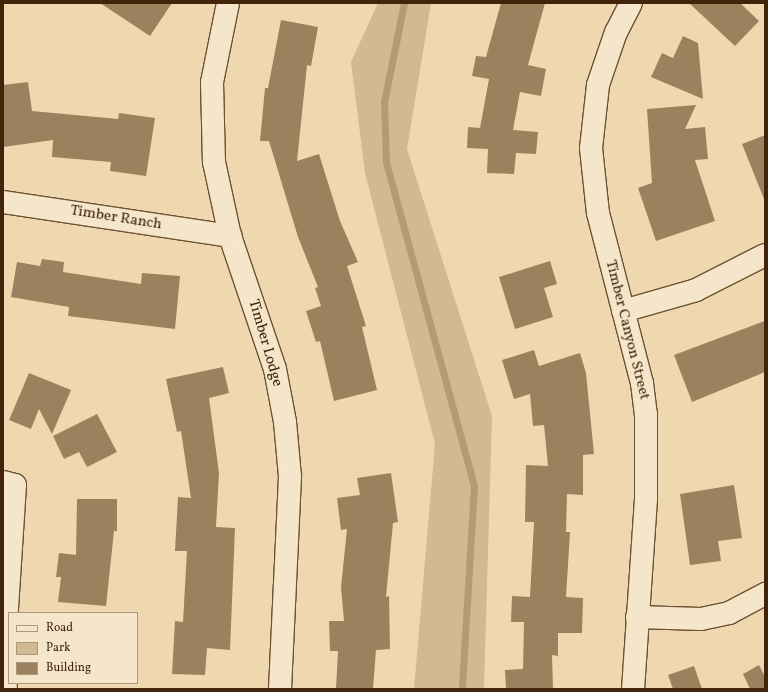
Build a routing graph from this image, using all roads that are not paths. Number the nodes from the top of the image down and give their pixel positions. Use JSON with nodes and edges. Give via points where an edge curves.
{"nodes":[{"id":1,"x":228,"y":3,"type":"edge"},
{"id":2,"x":631,"y":3,"type":"edge"},
{"id":3,"x":3,"y":202,"type":"edge"},
{"id":4,"x":230,"y":236,"type":"junction"},
{"id":5,"x":765,"y":254,"type":"edge"},
{"id":6,"x":623,"y":311,"type":"junction"},
{"id":7,"x":9,"y":484,"type":"edge"},
{"id":8,"x":765,"y":594,"type":"edge"},
{"id":9,"x":637,"y":617,"type":"junction"},
{"id":10,"x":6,"y":689,"type":"edge"},
{"id":11,"x":280,"y":689,"type":"edge"},
{"id":12,"x":633,"y":689,"type":"edge"}],
"edges":[{"from":1,"to":4,"type":"street","name":"Timber Lodge","via":[[213,75],[211,122],[215,169]]},
{"from":2,"to":6,"type":"street","name":"Timber Canyon Street","via":[[616,32],[598,84],[591,148],[598,212]]},
{"from":3,"to":4,"type":"street","name":"Timber Ranch"},
{"from":4,"to":11,"type":"street","name":"Timber Lodge","via":[[275,369],[285,422],[290,477]]},
{"from":5,"to":6,"type":"street","via":[[696,290]]},
{"from":6,"to":9,"type":"street","name":"Timber Canyon Street","via":[[642,383],[646,414],[646,499]]},
{"from":7,"to":10,"type":"street","via":[[4,652]]},
{"from":8,"to":9,"type":"street","via":[[729,612],[701,619]]},
{"from":9,"to":12,"type":"street","name":"Timber Canyon Street"}]}
